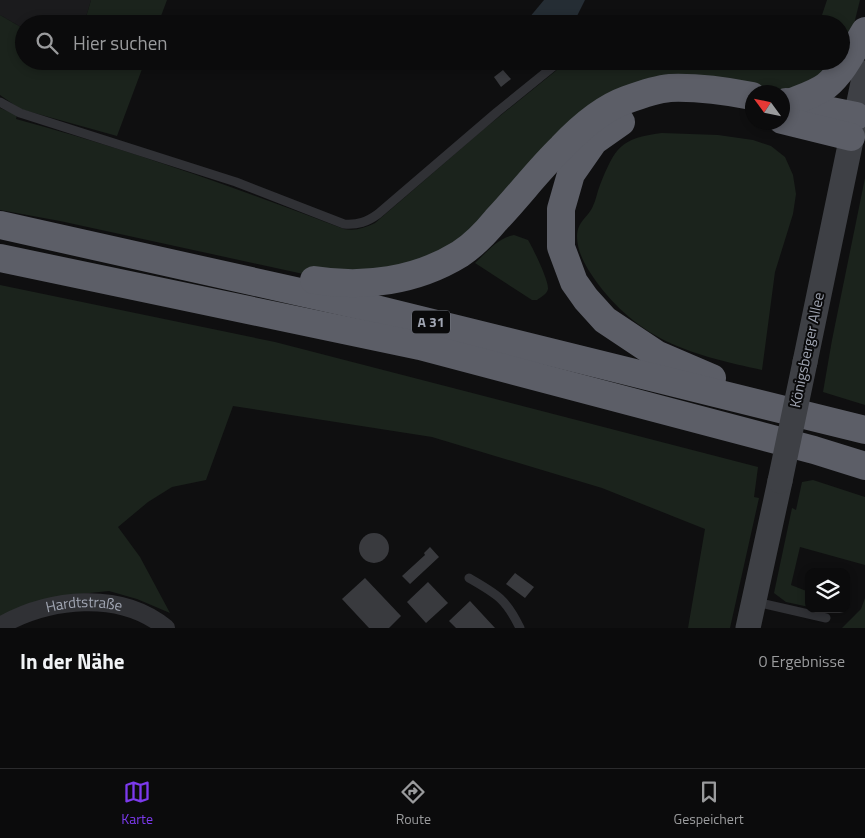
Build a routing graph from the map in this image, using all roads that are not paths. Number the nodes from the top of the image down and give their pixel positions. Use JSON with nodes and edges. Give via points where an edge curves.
{"nodes":[{"id":1,"x":865,"y":31,"type":"edge"},
{"id":2,"x":850,"y":55,"type":"edge"},
{"id":3,"x":549,"y":70,"type":"edge"},
{"id":4,"x":840,"y":70,"type":"edge"},
{"id":5,"x":865,"y":73,"type":"edge"},
{"id":6,"x":745,"y":94,"type":"edge"},
{"id":7,"x":0,"y":102,"type":"edge"},
{"id":8,"x":790,"y":105,"type":"edge"},
{"id":9,"x":790,"y":109,"type":"edge"},
{"id":10,"x":745,"y":113,"type":"edge"},
{"id":11,"x":854,"y":127,"type":"junction"},
{"id":12,"x":0,"y":226,"type":"edge"},
{"id":13,"x":97,"y":246,"type":"junction"},
{"id":14,"x":0,"y":258,"type":"edge"},
{"id":15,"x":865,"y":430,"type":"edge"},
{"id":16,"x":814,"y":450,"type":"junction"},
{"id":17,"x":865,"y":466,"type":"edge"},
{"id":18,"x":865,"y":479,"type":"edge"},
{"id":19,"x":469,"y":578,"type":"dead end"},
{"id":20,"x":754,"y":601,"type":"junction"},
{"id":21,"x":826,"y":618,"type":"dead end"},
{"id":22,"x":0,"y":626,"type":"edge"},
{"id":23,"x":166,"y":628,"type":"edge"},
{"id":24,"x":520,"y":628,"type":"edge"},
{"id":25,"x":748,"y":628,"type":"edge"}],
"edges":[{"from":1,"to":2,"type":"highway"},
{"from":3,"to":7,"type":"lane","via":[[378,214],[356,225],[344,224],[236,182],[20,113]]},
{"from":4,"to":8,"type":"highway","via":[[826,86]]},
{"from":5,"to":11,"type":"main road","name":"Königsberger Allee"},
{"from":6,"to":13,"type":"highway","via":[[668,88],[625,100],[604,111],[550,158],[496,221],[461,253],[422,273],[387,282],[352,284],[319,281],[187,256]]},
{"from":9,"to":11,"type":"highway"},
{"from":10,"to":15,"type":"highway","via":[[679,105],[631,116],[594,141],[571,174],[561,209],[561,246],[574,282],[605,320],[656,354],[716,380],[828,412]]},
{"from":11,"to":20,"type":"main road","name":"Königsberger Allee","bridge":true},
{"from":12,"to":13,"type":"highway","number":"A 31"},
{"from":13,"to":15,"type":"highway","number":"A 31","via":[[376,309]]},
{"from":14,"to":16,"type":"highway","number":"A 31","via":[[420,346]]},
{"from":16,"to":17,"type":"highway","number":"A 31"},
{"from":16,"to":18,"type":"highway","via":[[834,470]]},
{"from":19,"to":24,"type":"lane","via":[[496,593],[511,609]]},
{"from":20,"to":21,"type":"lane"},
{"from":20,"to":25,"type":"main road","name":"Königsberger Allee"},
{"from":22,"to":23,"type":"street","name":"Hardtstraße","via":[[34,610],[103,602],[142,613]]}]}
